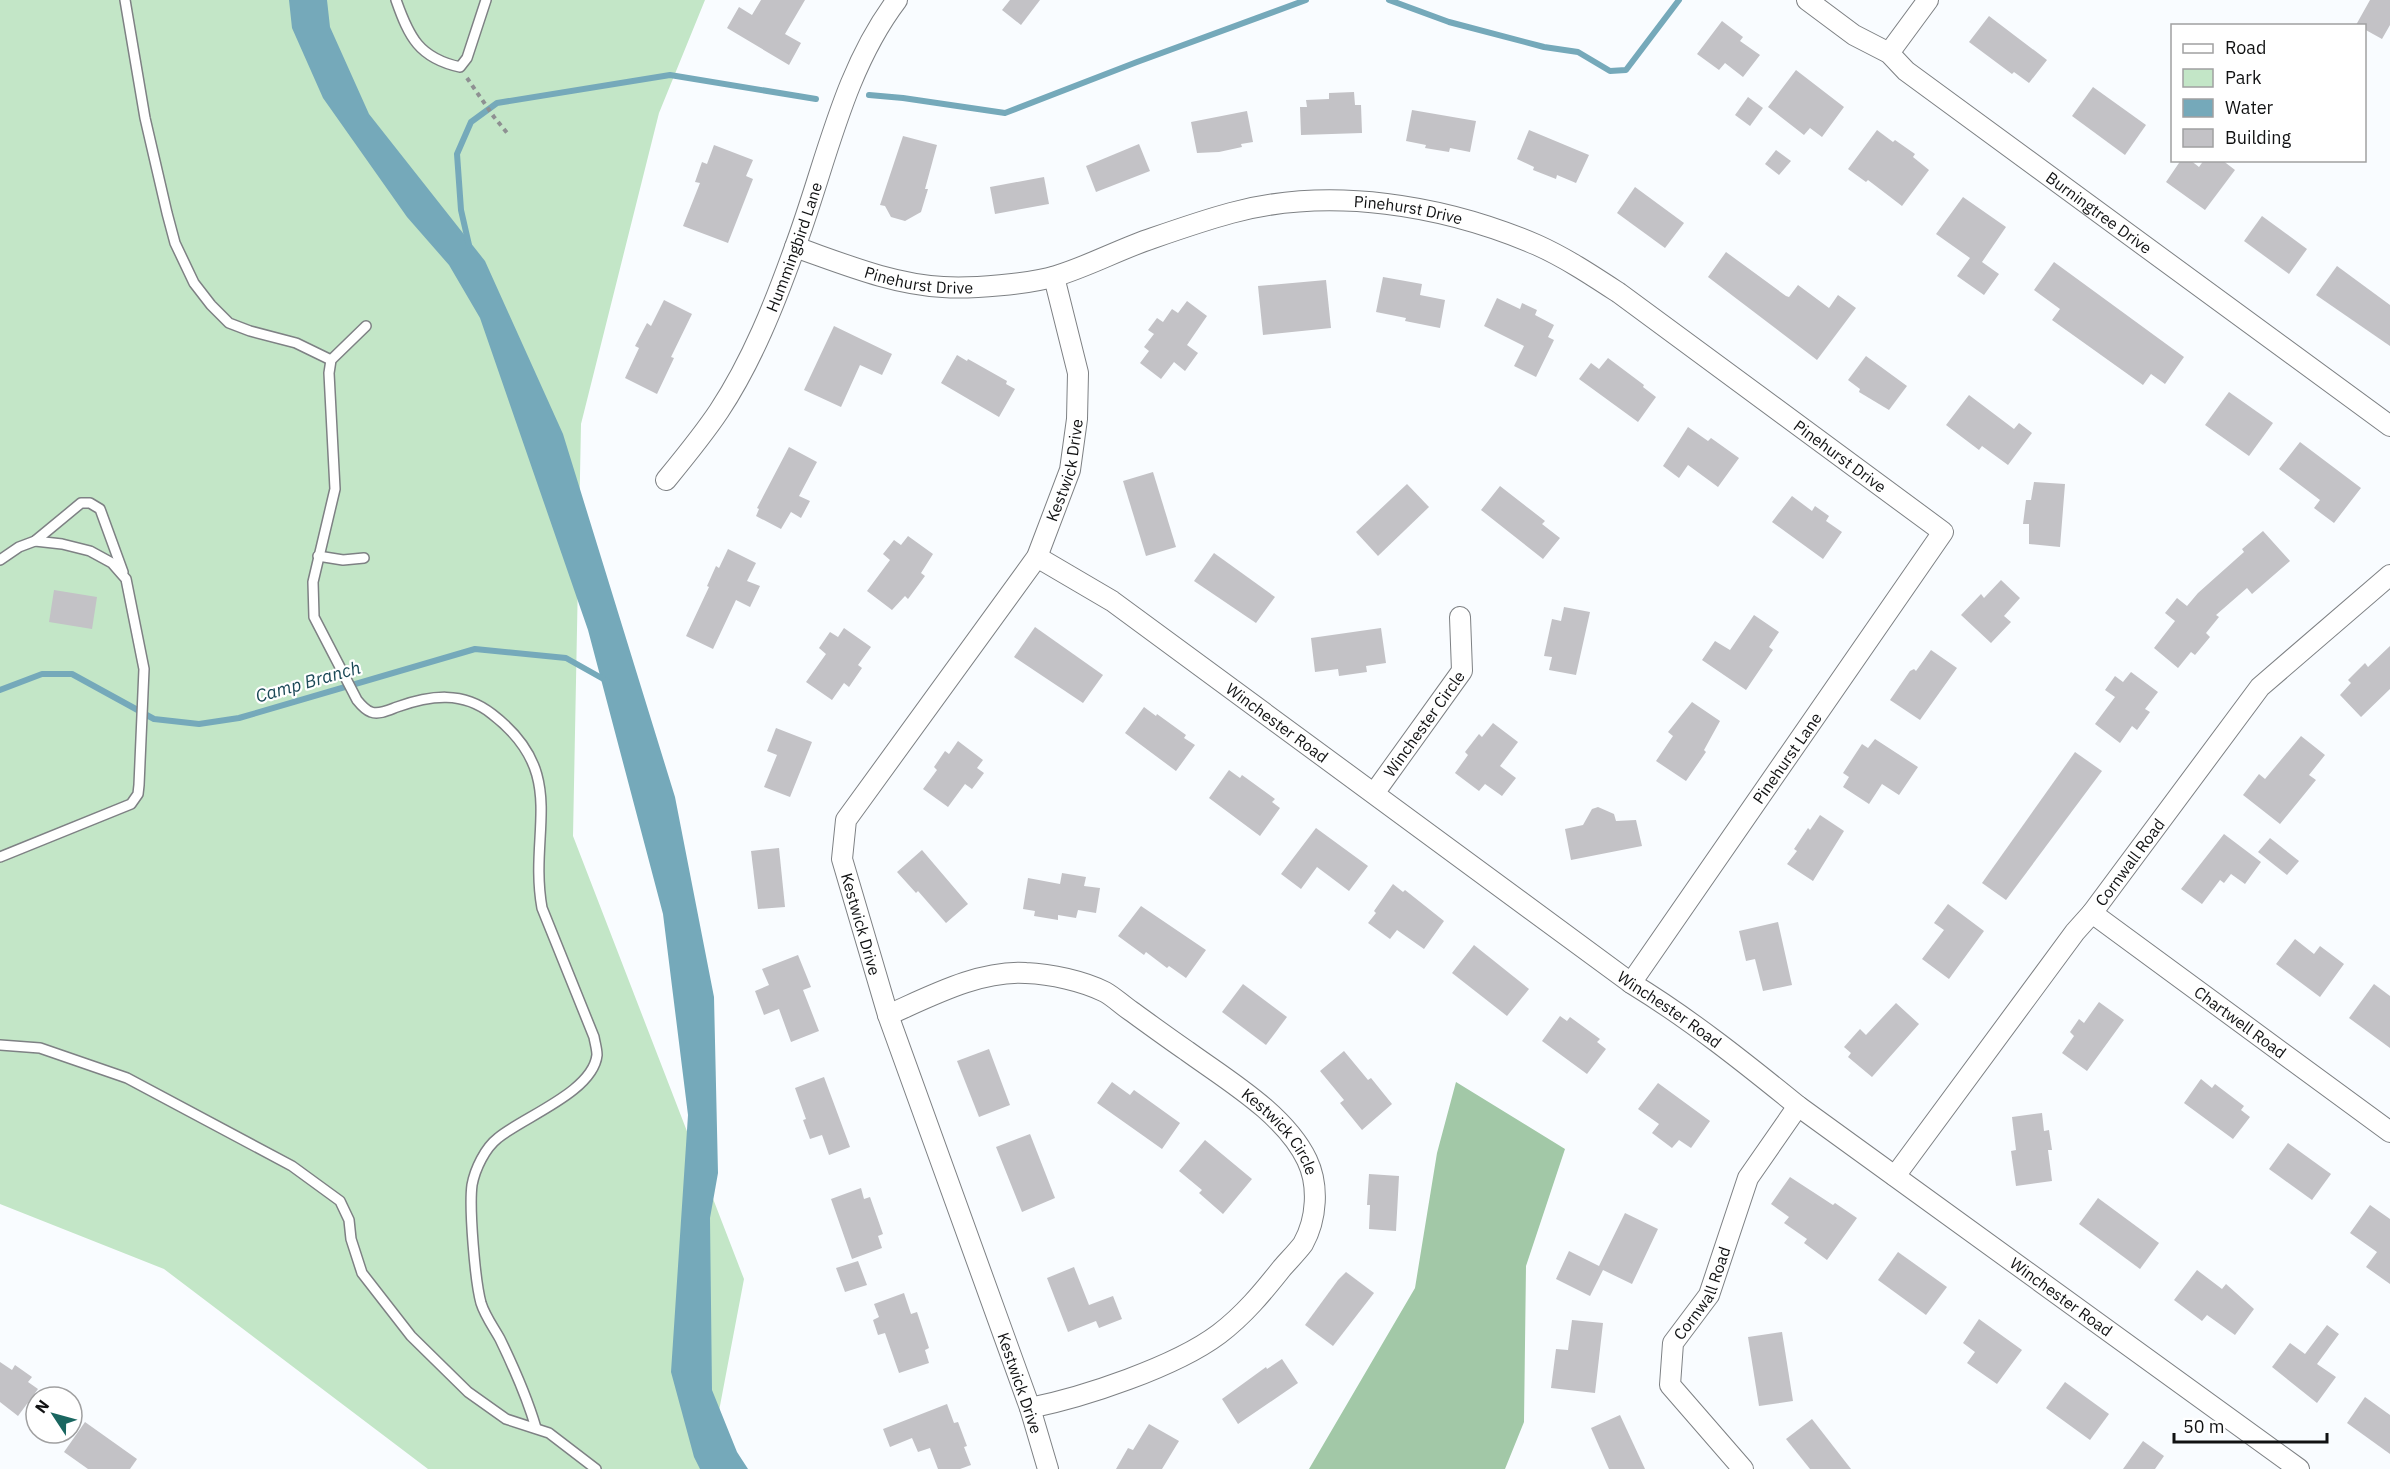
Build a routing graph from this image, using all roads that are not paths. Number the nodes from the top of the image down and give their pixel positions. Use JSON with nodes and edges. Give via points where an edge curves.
{"nodes":[{"id":1,"x":124,"y":0,"type":"edge"},
{"id":2,"x":396,"y":0,"type":"edge"},
{"id":3,"x":486,"y":0,"type":"edge"},
{"id":4,"x":897,"y":0,"type":"edge"},
{"id":5,"x":1807,"y":0,"type":"edge"},
{"id":6,"x":1929,"y":0,"type":"edge"},
{"id":7,"x":1889,"y":53,"type":"junction"},
{"id":8,"x":795,"y":247,"type":"junction"},
{"id":9,"x":1054,"y":277,"type":"junction"},
{"id":10,"x":366,"y":326,"type":"dead end"},
{"id":11,"x":331,"y":360,"type":"junction"},
{"id":12,"x":2390,"y":426,"type":"edge"},
{"id":13,"x":666,"y":480,"type":"dead end"},
{"id":14,"x":1943,"y":532,"type":"joint"},
{"id":15,"x":35,"y":541,"type":"junction"},
{"id":16,"x":318,"y":556,"type":"junction"},
{"id":17,"x":1037,"y":557,"type":"junction"},
{"id":18,"x":364,"y":558,"type":"dead end"},
{"id":19,"x":0,"y":560,"type":"edge"},
{"id":20,"x":2390,"y":575,"type":"edge"},
{"id":21,"x":126,"y":579,"type":"junction"},
{"id":22,"x":1460,"y":617,"type":"dead end"},
{"id":23,"x":1375,"y":792,"type":"junction"},
{"id":24,"x":0,"y":857,"type":"edge"},
{"id":25,"x":2092,"y":913,"type":"junction"},
{"id":26,"x":1631,"y":983,"type":"junction"},
{"id":27,"x":888,"y":1015,"type":"junction"},
{"id":28,"x":0,"y":1045,"type":"edge"},
{"id":29,"x":1798,"y":1106,"type":"junction"},
{"id":30,"x":2390,"y":1132,"type":"edge"},
{"id":31,"x":1895,"y":1176,"type":"junction"},
{"id":32,"x":1029,"y":1408,"type":"junction"},
{"id":33,"x":536,"y":1428,"type":"junction"},
{"id":34,"x":596,"y":1469,"type":"edge"},
{"id":35,"x":1048,"y":1469,"type":"edge"},
{"id":36,"x":1743,"y":1469,"type":"edge"},
{"id":37,"x":2299,"y":1469,"type":"edge"}],
"edges":[{"from":1,"to":11,"type":"lane","via":[[167,213],[175,243],[195,283],[229,323],[296,343]]},
{"from":2,"to":3,"type":"lane","via":[[406,29],[422,51],[460,68]]},
{"from":4,"to":8,"type":"street","name":"Hummingbird Lane","via":[[851,81]]},
{"from":5,"to":7,"type":"street","name":"Burningtree Drive","via":[[1854,35]]},
{"from":6,"to":7,"type":"street"},
{"from":7,"to":12,"type":"street","name":"Burningtree Drive","via":[[1906,71]]},
{"from":8,"to":9,"type":"street","name":"Pinehurst Drive","via":[[880,277],[945,288]]},
{"from":8,"to":13,"type":"street","name":"Hummingbird Lane","via":[[757,342],[719,411]]},
{"from":9,"to":14,"type":"street","name":"Pinehurst Drive","via":[[1151,239],[1231,213],[1269,206],[1317,201],[1379,203],[1485,226],[1538,246],[1619,292]]},
{"from":9,"to":17,"type":"street","name":"Kestwick Drive","via":[[1078,373],[1077,419],[1070,470]]},
{"from":10,"to":11,"type":"lane"},
{"from":11,"to":16,"type":"lane","via":[[335,489]]},
{"from":14,"to":26,"type":"street","name":"Pinehurst Lane"},
{"from":15,"to":19,"type":"lane"},
{"from":15,"to":21,"type":"lane","via":[[90,551],[112,563]]},
{"from":15,"to":21,"type":"lane","via":[[81,503],[90,503],[100,509]]},
{"from":16,"to":18,"type":"lane"},
{"from":16,"to":33,"type":"lane","via":[[313,582],[314,617],[364,708],[379,713],[413,701],[440,696],[460,698],[495,717],[530,756],[538,773],[542,796],[538,886],[542,908],[594,1037],[597,1058],[584,1079],[564,1097],[497,1138],[480,1163],[472,1185],[482,1305],[530,1405]]},
{"from":17,"to":23,"type":"street","name":"Winchester Road","via":[[1112,601]]},
{"from":17,"to":27,"type":"street","name":"Kestwick Drive","via":[[846,820],[842,859]]},
{"from":20,"to":25,"type":"street","name":"Cornwall Road","via":[[2260,687]]},
{"from":21,"to":24,"type":"lane","via":[[144,669],[138,794],[131,804]]},
{"from":22,"to":23,"type":"street","name":"Winchester Circle","via":[[1462,671]]},
{"from":23,"to":26,"type":"street","name":"Winchester Road"},
{"from":25,"to":30,"type":"street","name":"Chartwell Road"},
{"from":25,"to":31,"type":"street","name":"Cornwall Road"},
{"from":26,"to":29,"type":"street","name":"Winchester Road"},
{"from":27,"to":32,"type":"street","name":"Kestwick Drive"},
{"from":27,"to":32,"type":"street","name":"Kestwick Circle","via":[[984,977],[1023,972],[1104,992],[1244,1092],[1297,1143],[1308,1162],[1315,1202],[1303,1243],[1252,1305],[1219,1334],[1186,1354],[1063,1401]]},
{"from":28,"to":33,"type":"lane","via":[[40,1048],[127,1078],[292,1166],[340,1202],[362,1273],[411,1336],[468,1392],[506,1419]]},
{"from":29,"to":31,"type":"street","name":"Winchester Road"},
{"from":29,"to":36,"type":"street","name":"Cornwall Road","via":[[1748,1178],[1709,1295],[1673,1343],[1670,1385]]},
{"from":31,"to":37,"type":"street","name":"Winchester Road"},
{"from":32,"to":35,"type":"street","name":"Kestwick Drive"},
{"from":33,"to":34,"type":"lane","via":[[549,1433]]}]}
